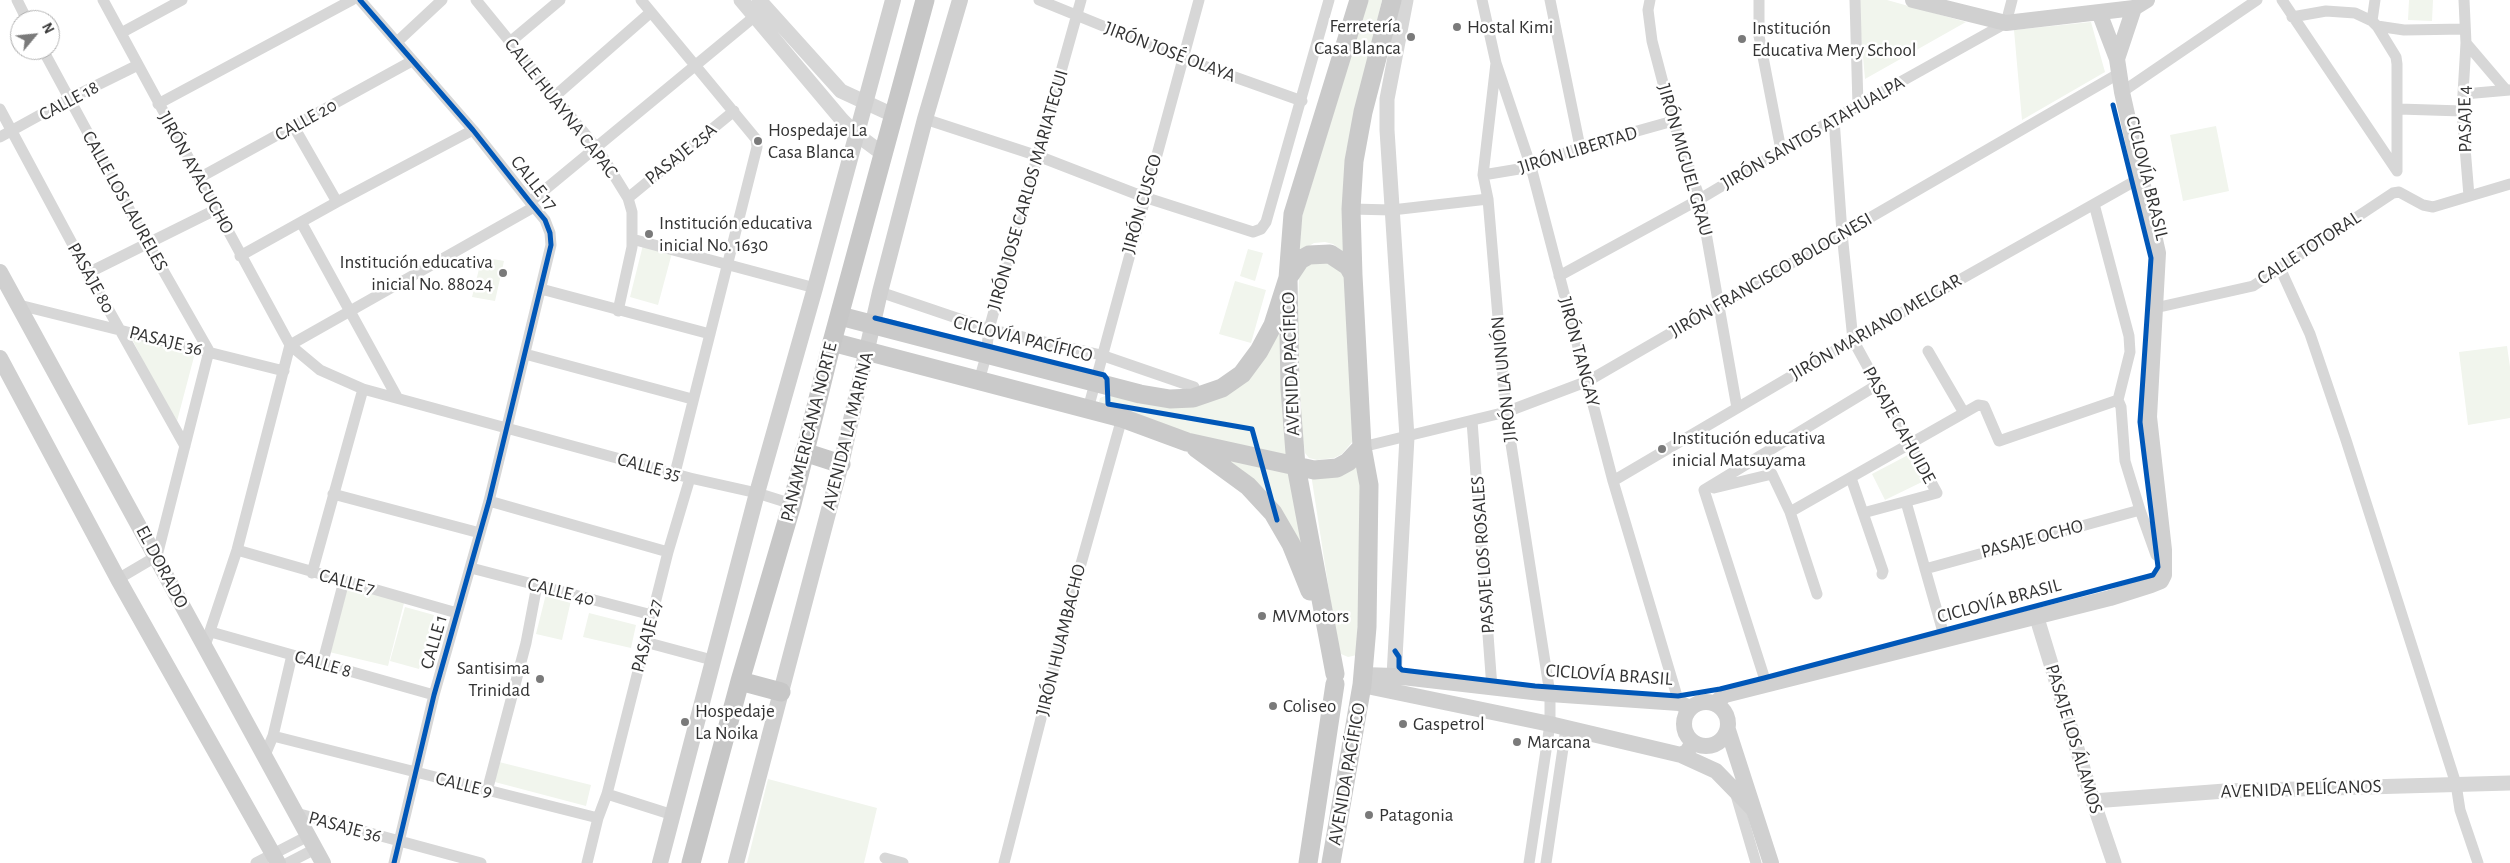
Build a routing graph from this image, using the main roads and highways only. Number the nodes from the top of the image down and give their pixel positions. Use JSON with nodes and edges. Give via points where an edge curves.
{"nodes":[{"id":1,"x":893,"y":0,"type":"edge"},
{"id":2,"x":925,"y":0,"type":"edge"},
{"id":3,"x":960,"y":0,"type":"edge"},
{"id":4,"x":1359,"y":0,"type":"edge"},
{"id":5,"x":1392,"y":0,"type":"edge"},
{"id":6,"x":1913,"y":0,"type":"edge"},
{"id":7,"x":2139,"y":2,"type":"edge"},
{"id":8,"x":2098,"y":12,"type":"junction"},
{"id":9,"x":2118,"y":67,"type":"junction"},
{"id":10,"x":0,"y":272,"type":"edge"},
{"id":11,"x":1353,"y":275,"type":"junction"},
{"id":12,"x":1288,"y":278,"type":"junction"},
{"id":13,"x":840,"y":316,"type":"junction"},
{"id":14,"x":873,"y":325,"type":"junction"},
{"id":15,"x":832,"y":342,"type":"junction"},
{"id":16,"x":868,"y":352,"type":"junction"},
{"id":17,"x":0,"y":358,"type":"edge"},
{"id":18,"x":1187,"y":442,"type":"junction"},
{"id":19,"x":1362,"y":446,"type":"junction"},
{"id":20,"x":804,"y":452,"type":"junction"},
{"id":21,"x":841,"y":464,"type":"junction"},
{"id":22,"x":1296,"y":466,"type":"junction"},
{"id":23,"x":1324,"y":622,"type":"junction"},
{"id":24,"x":1335,"y":679,"type":"junction"},
{"id":25,"x":1363,"y":680,"type":"junction"},
{"id":26,"x":740,"y":681,"type":"junction"},
{"id":27,"x":781,"y":692,"type":"junction"},
{"id":28,"x":1715,"y":703,"type":"junction"},
{"id":29,"x":1684,"y":706,"type":"junction"},
{"id":30,"x":1728,"y":730,"type":"junction"},
{"id":31,"x":1696,"y":743,"type":"junction"},
{"id":32,"x":1681,"y":755,"type":"junction"},
{"id":33,"x":1716,"y":771,"type":"junction"},
{"id":34,"x":1755,"y":812,"type":"junction"},
{"id":35,"x":315,"y":849,"type":"edge"},
{"id":36,"x":280,"y":860,"type":"edge"},
{"id":37,"x":660,"y":863,"type":"edge"},
{"id":38,"x":692,"y":863,"type":"edge"},
{"id":39,"x":736,"y":863,"type":"edge"},
{"id":40,"x":1308,"y":863,"type":"edge"},
{"id":41,"x":1331,"y":863,"type":"edge"},
{"id":42,"x":1772,"y":863,"type":"edge"}],
"edges":[{"from":1,"to":37,"type":"main road","via":[[757,493]]},
{"from":2,"to":13,"type":"highway","name":"PANAMERICANA NORTE"},
{"from":3,"to":14,"type":"main road","name":"AVENIDA LA MARINA","via":[[925,119]]},
{"from":4,"to":12,"type":"main road","via":[[1293,214]]},
{"from":5,"to":11,"type":"main road","name":"AVENIDA PACÍFICO","via":[[1354,161],[1351,209]]},
{"from":6,"to":8,"type":"main road","via":[[2006,23]]},
{"from":7,"to":8,"type":"main road"},
{"from":7,"to":9,"type":"main road"},
{"from":8,"to":9,"type":"main road"},
{"from":9,"to":28,"type":"main road","via":[[2158,253],[2148,417],[2164,550],[2161,581],[2110,598],[1725,695]]},
{"from":10,"to":35,"type":"main road","name":"EL DORADO","via":[[157,556],[208,639]]},
{"from":11,"to":12,"type":"main road","via":[[1340,259],[1320,253],[1300,260]]},
{"from":11,"to":19,"type":"main road","name":"AVENIDA PACÍFICO"},
{"from":12,"to":14,"type":"main road","name":"AVENIDA PACÍFICO","via":[[1260,352],[1242,374],[1222,388],[1194,398],[1170,399],[1140,394]]},
{"from":12,"to":22,"type":"main road","name":"AVENIDA PACÍFICO","via":[[1290,389]]},
{"from":13,"to":14,"type":"main road","name":"AVENIDA PACÍFICO"},
{"from":13,"to":15,"type":"highway","name":"PANAMERICANA NORTE"},
{"from":14,"to":16,"type":"main road","name":"AVENIDA LA MARINA"},
{"from":15,"to":16,"type":"main road","name":"AVENIDA PACÍFICO"},
{"from":15,"to":20,"type":"highway","name":"PANAMERICANA NORTE"},
{"from":16,"to":18,"type":"main road","name":"AVENIDA PACÍFICO","via":[[1122,418]]},
{"from":16,"to":21,"type":"main road","name":"AVENIDA LA MARINA"},
{"from":17,"to":36,"type":"main road","via":[[118,579]]},
{"from":18,"to":22,"type":"main road","name":"AVENIDA PACÍFICO"},
{"from":18,"to":23,"type":"main road","via":[[1248,486],[1273,513],[1291,544]]},
{"from":19,"to":22,"type":"main road","via":[[1348,462],[1337,468],[1325,471]]},
{"from":19,"to":25,"type":"main road","name":"AVENIDA PACÍFICO","via":[[1369,485],[1369,569]]},
{"from":20,"to":21,"type":"highway"},
{"from":20,"to":26,"type":"highway","name":"PANAMERICANA NORTE"},
{"from":21,"to":27,"type":"main road","name":"AVENIDA LA MARINA"},
{"from":22,"to":23,"type":"main road","name":"AVENIDA PACÍFICO"},
{"from":23,"to":24,"type":"main road","name":"AVENIDA PACÍFICO"},
{"from":24,"to":25,"type":"main road","via":[[1346,694],[1356,692]]},
{"from":24,"to":40,"type":"main road","name":"AVENIDA PACÍFICO"},
{"from":25,"to":29,"type":"main road","via":[[1394,676]]},
{"from":25,"to":32,"type":"main road"},
{"from":25,"to":41,"type":"main road","name":"AVENIDA PACÍFICO"},
{"from":26,"to":27,"type":"highway"},
{"from":26,"to":38,"type":"highway","name":"PANAMERICANA NORTE"},
{"from":27,"to":39,"type":"main road","name":"AVENIDA LA MARINA"},
{"from":28,"to":29,"type":"main road","via":[[1699,702]]},
{"from":28,"to":30,"type":"main road","via":[[1726,714]]},
{"from":29,"to":31,"type":"main road","via":[[1684,729]]},
{"from":30,"to":31,"type":"main road","via":[[1719,743],[1708,746]]},
{"from":30,"to":34,"type":"main road"},
{"from":31,"to":32,"type":"main road"},
{"from":31,"to":33,"type":"main road"},
{"from":32,"to":33,"type":"main road"},
{"from":33,"to":34,"type":"main road"},
{"from":34,"to":42,"type":"main road"}]}
